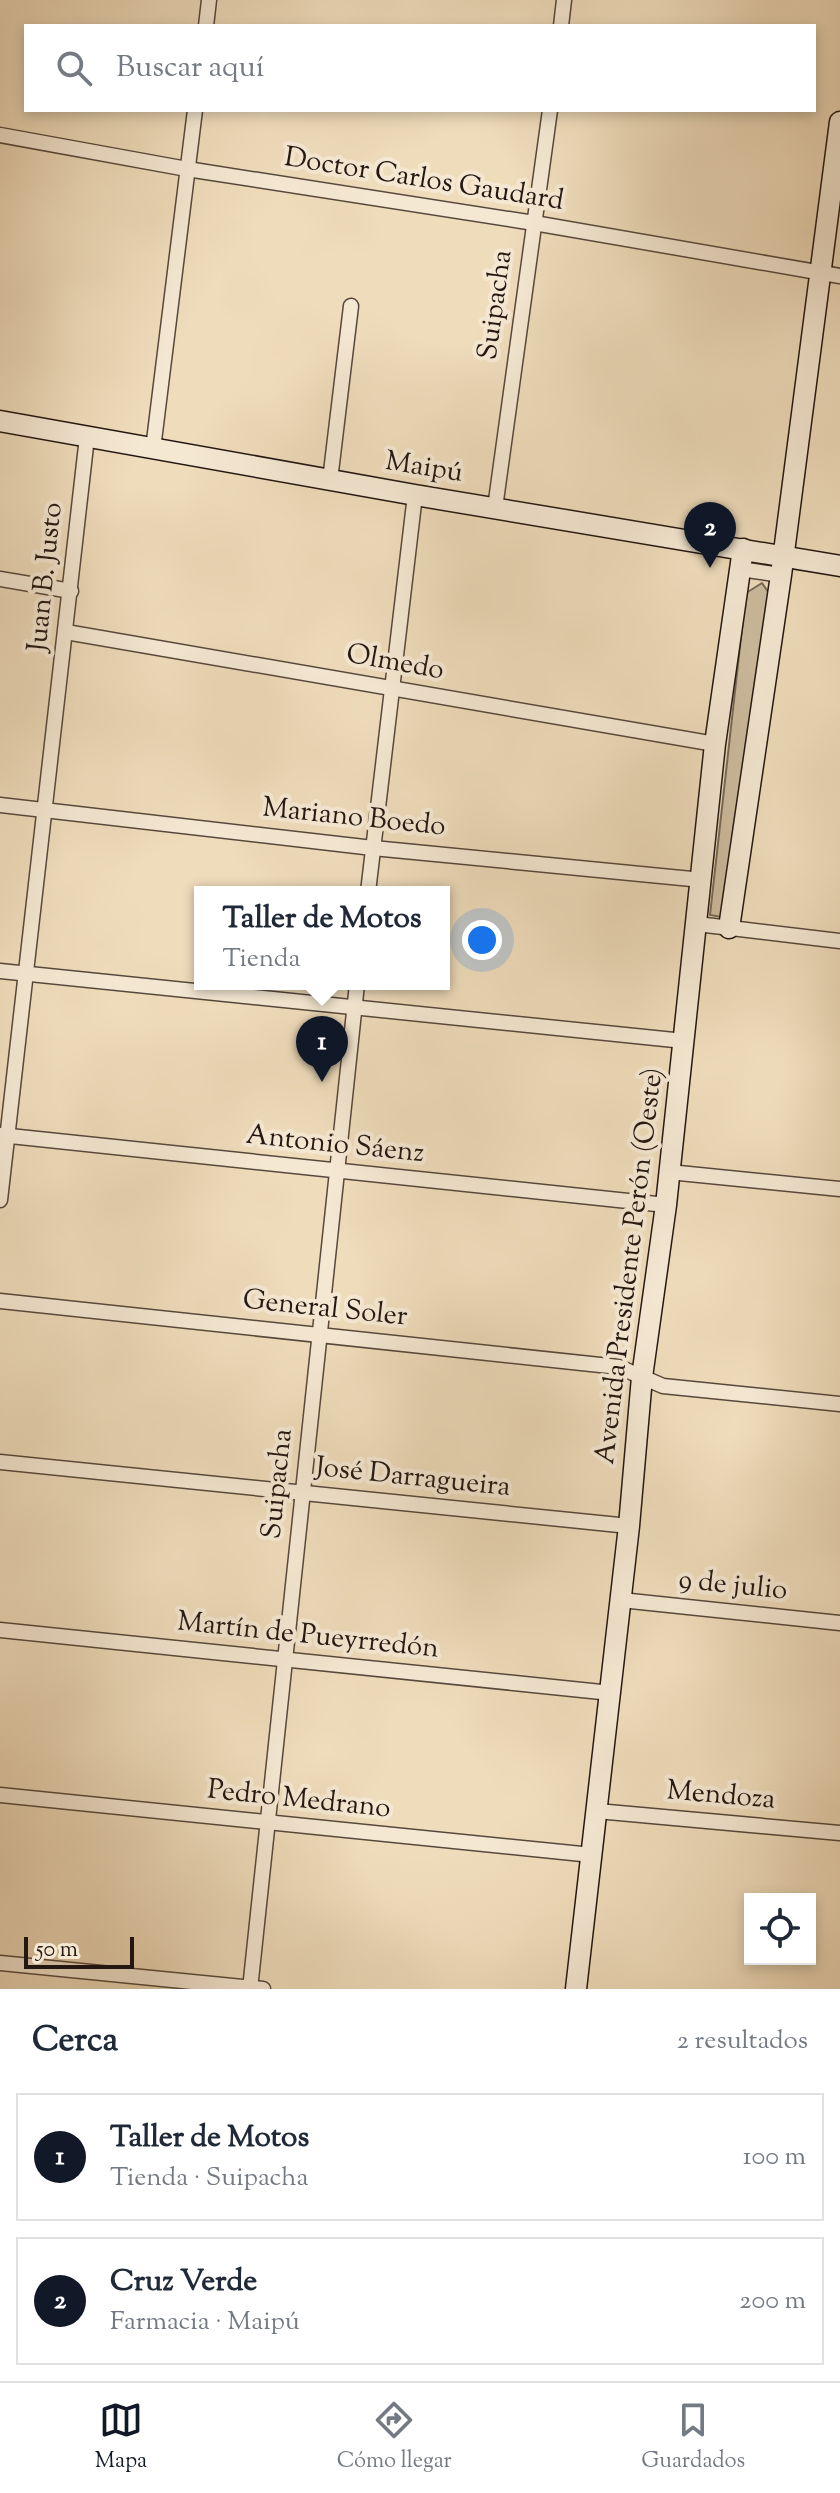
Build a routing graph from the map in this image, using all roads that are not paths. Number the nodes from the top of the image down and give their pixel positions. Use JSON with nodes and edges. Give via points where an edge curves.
{"nodes":[{"id":1,"x":209,"y":0,"type":"edge"},
{"id":2,"x":564,"y":0,"type":"edge"},
{"id":3,"x":206,"y":24,"type":"edge"},
{"id":4,"x":561,"y":24,"type":"edge"},
{"id":5,"x":195,"y":112,"type":"edge"},
{"id":6,"x":550,"y":112,"type":"edge"},
{"id":7,"x":840,"y":122,"type":"edge"},
{"id":8,"x":0,"y":135,"type":"edge"},
{"id":9,"x":187,"y":169,"type":"junction"},
{"id":10,"x":534,"y":223,"type":"junction"},
{"id":11,"x":831,"y":274,"type":"edge"},
{"id":12,"x":351,"y":306,"type":"dead end"},
{"id":13,"x":0,"y":421,"type":"edge"},
{"id":14,"x":87,"y":437,"type":"junction"},
{"id":15,"x":153,"y":449,"type":"junction"},
{"id":16,"x":330,"y":480,"type":"junction"},
{"id":17,"x":415,"y":495,"type":"junction"},
{"id":18,"x":495,"y":508,"type":"junction"},
{"id":19,"x":741,"y":559,"type":"junction"},
{"id":20,"x":782,"y":565,"type":"junction"},
{"id":21,"x":840,"y":566,"type":"edge"},
{"id":22,"x":0,"y":579,"type":"edge"},
{"id":23,"x":71,"y":591,"type":"junction"},
{"id":24,"x":66,"y":632,"type":"junction"},
{"id":25,"x":392,"y":689,"type":"junction"},
{"id":26,"x":715,"y":744,"type":"junction"},
{"id":27,"x":0,"y":805,"type":"edge"},
{"id":28,"x":46,"y":808,"type":"junction"},
{"id":29,"x":373,"y":848,"type":"junction"},
{"id":30,"x":702,"y":880,"type":"junction"},
{"id":31,"x":369,"y":886,"type":"edge"},
{"id":32,"x":697,"y":924,"type":"junction"},
{"id":33,"x":729,"y":928,"type":"junction"},
{"id":34,"x":840,"y":941,"type":"edge"},
{"id":35,"x":0,"y":971,"type":"edge"},
{"id":36,"x":26,"y":974,"type":"junction"},
{"id":37,"x":356,"y":990,"type":"edge"},
{"id":38,"x":354,"y":1008,"type":"junction"},
{"id":39,"x":684,"y":1041,"type":"junction"},
{"id":40,"x":4,"y":1136,"type":"edge"},
{"id":41,"x":336,"y":1172,"type":"junction"},
{"id":42,"x":669,"y":1172,"type":"junction"},
{"id":43,"x":840,"y":1189,"type":"edge"},
{"id":44,"x":0,"y":1200,"type":"edge"},
{"id":45,"x":666,"y":1205,"type":"junction"},
{"id":46,"x":0,"y":1301,"type":"edge"},
{"id":47,"x":319,"y":1335,"type":"junction"},
{"id":48,"x":642,"y":1377,"type":"junction"},
{"id":49,"x":840,"y":1404,"type":"edge"},
{"id":50,"x":0,"y":1462,"type":"edge"},
{"id":51,"x":303,"y":1493,"type":"junction"},
{"id":52,"x":629,"y":1526,"type":"junction"},
{"id":53,"x":621,"y":1600,"type":"junction"},
{"id":54,"x":840,"y":1623,"type":"edge"},
{"id":55,"x":0,"y":1630,"type":"edge"},
{"id":56,"x":286,"y":1660,"type":"junction"},
{"id":57,"x":611,"y":1693,"type":"junction"},
{"id":58,"x":0,"y":1795,"type":"edge"},
{"id":59,"x":597,"y":1811,"type":"junction"},
{"id":60,"x":268,"y":1823,"type":"junction"},
{"id":61,"x":840,"y":1833,"type":"edge"},
{"id":62,"x":592,"y":1855,"type":"junction"},
{"id":63,"x":0,"y":1963,"type":"edge"},
{"id":64,"x":254,"y":1989,"type":"edge"},
{"id":65,"x":576,"y":1989,"type":"edge"}],
"edges":[{"from":1,"to":3,"type":"street"},
{"from":2,"to":4,"type":"street"},
{"from":5,"to":9,"type":"street"},
{"from":6,"to":10,"type":"street","name":"Suipacha"},
{"from":7,"to":11,"type":"main road"},
{"from":8,"to":9,"type":"street","name":"Doctor Carlos Gaudard"},
{"from":9,"to":10,"type":"street","name":"Doctor Carlos Gaudard"},
{"from":9,"to":15,"type":"street"},
{"from":10,"to":11,"type":"street","name":"Doctor Carlos Gaudard"},
{"from":10,"to":18,"type":"street","name":"Suipacha"},
{"from":11,"to":20,"type":"main road"},
{"from":12,"to":16,"type":"street"},
{"from":13,"to":14,"type":"main road","name":"Maipú"},
{"from":14,"to":15,"type":"main road","name":"Maipú"},
{"from":14,"to":23,"type":"street","name":"Juan B. Justo"},
{"from":15,"to":16,"type":"main road","name":"Maipú"},
{"from":16,"to":17,"type":"main road","name":"Maipú"},
{"from":17,"to":18,"type":"main road","name":"Maipú"},
{"from":17,"to":25,"type":"street"},
{"from":18,"to":19,"type":"main road","name":"Maipú"},
{"from":19,"to":20,"type":"main road","name":"Maipú"},
{"from":19,"to":26,"type":"main road","name":"Avenida Presidente Perón (Oeste)"},
{"from":20,"to":21,"type":"main road","name":"Maipú"},
{"from":20,"to":33,"type":"main road"},
{"from":22,"to":23,"type":"street"},
{"from":23,"to":24,"type":"street","name":"Juan B. Justo"},
{"from":24,"to":25,"type":"street","name":"Olmedo"},
{"from":24,"to":28,"type":"street","name":"Juan B. Justo"},
{"from":25,"to":26,"type":"street","name":"Olmedo"},
{"from":25,"to":29,"type":"street"},
{"from":26,"to":30,"type":"main road","name":"Avenida Presidente Perón (Oeste)"},
{"from":27,"to":28,"type":"street","name":"Mariano Boedo"},
{"from":28,"to":29,"type":"street","name":"Mariano Boedo"},
{"from":28,"to":36,"type":"street","name":"Juan B. Justo"},
{"from":29,"to":30,"type":"street","name":"Mariano Boedo"},
{"from":29,"to":31,"type":"street"},
{"from":30,"to":32,"type":"main road","name":"Avenida Presidente Perón (Oeste)"},
{"from":32,"to":33,"type":"street"},
{"from":32,"to":39,"type":"main road","name":"Avenida Presidente Perón (Oeste)"},
{"from":33,"to":34,"type":"street"},
{"from":35,"to":36,"type":"street"},
{"from":36,"to":38,"type":"street"},
{"from":36,"to":40,"type":"street","name":"Juan B. Justo"},
{"from":37,"to":38,"type":"street","name":"Suipacha"},
{"from":38,"to":39,"type":"street"},
{"from":38,"to":41,"type":"street","name":"Suipacha"},
{"from":39,"to":42,"type":"main road","name":"Avenida Presidente Perón (Oeste)"},
{"from":40,"to":41,"type":"street","name":"Antonio Sáenz"},
{"from":40,"to":44,"type":"street","name":"Juan B. Justo"},
{"from":41,"to":45,"type":"street","name":"Antonio Sáenz"},
{"from":41,"to":47,"type":"street","name":"Suipacha"},
{"from":42,"to":43,"type":"street"},
{"from":42,"to":45,"type":"main road","name":"Avenida Presidente Perón (Oeste)"},
{"from":45,"to":48,"type":"main road","name":"Avenida Presidente Perón (Oeste)"},
{"from":46,"to":47,"type":"street","name":"General Soler"},
{"from":47,"to":48,"type":"street","name":"General Soler","via":[[619,1367]]},
{"from":47,"to":51,"type":"street","name":"Suipacha"},
{"from":48,"to":49,"type":"street","name":"General Soler","via":[[663,1386]]},
{"from":48,"to":52,"type":"main road","name":"Avenida Presidente Perón (Oeste)"},
{"from":50,"to":51,"type":"street","name":"José Darragueira"},
{"from":51,"to":52,"type":"street","name":"José Darragueira"},
{"from":51,"to":56,"type":"street","name":"Suipacha"},
{"from":52,"to":53,"type":"main road","name":"Avenida Presidente Perón (Oeste)"},
{"from":53,"to":54,"type":"street","name":"9 de julio"},
{"from":53,"to":57,"type":"main road","name":"Avenida Presidente Perón (Oeste)"},
{"from":55,"to":56,"type":"street","name":"Martín de Pueyrredón"},
{"from":56,"to":57,"type":"street","name":"Martín de Pueyrredón"},
{"from":56,"to":60,"type":"street","name":"Suipacha"},
{"from":57,"to":59,"type":"main road","name":"Avenida Presidente Perón (Oeste)"},
{"from":58,"to":60,"type":"street","name":"Pedro Medrano"},
{"from":59,"to":61,"type":"street","name":"Mendoza"},
{"from":59,"to":62,"type":"main road","name":"Avenida Presidente Perón (Oeste)"},
{"from":60,"to":62,"type":"street","name":"Pedro Medrano"},
{"from":60,"to":64,"type":"street","name":"Suipacha"},
{"from":62,"to":65,"type":"main road","name":"Avenida Presidente Perón (Oeste)"},
{"from":63,"to":64,"type":"street"}]}
